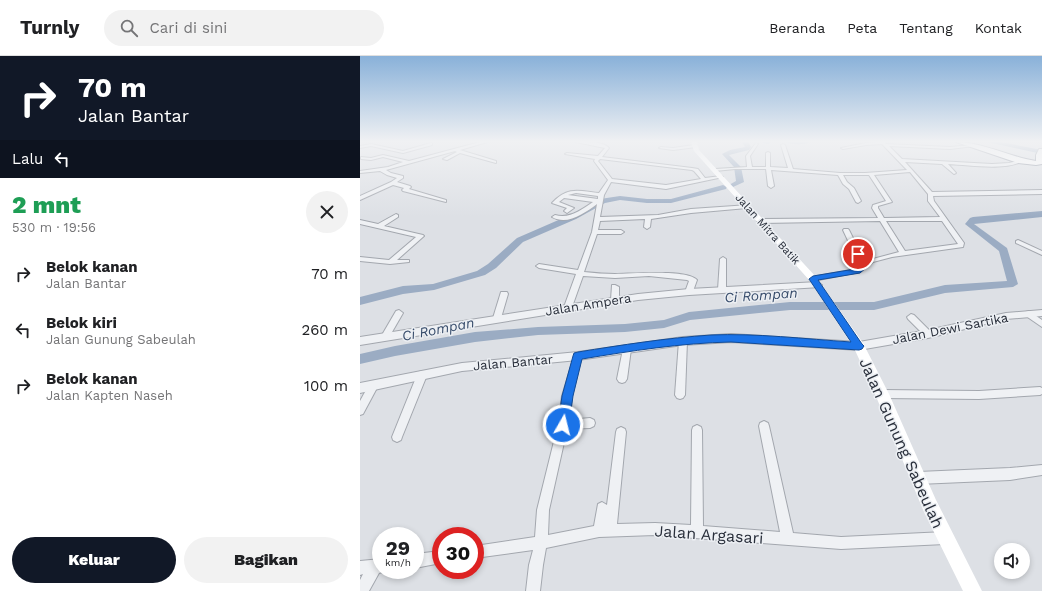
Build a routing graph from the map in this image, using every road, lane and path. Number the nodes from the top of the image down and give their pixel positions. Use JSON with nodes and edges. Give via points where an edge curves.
{"nodes":[{"id":1,"x":389,"y":167,"type":"edge"},
{"id":2,"x":600,"y":167,"type":"edge"},
{"id":3,"x":675,"y":167,"type":"edge"},
{"id":4,"x":713,"y":167,"type":"edge"},
{"id":5,"x":790,"y":167,"type":"edge"},
{"id":6,"x":907,"y":167,"type":"edge"},
{"id":7,"x":948,"y":167,"type":"edge"},
{"id":8,"x":750,"y":168,"type":"joint"},
{"id":9,"x":768,"y":168,"type":"junction"},
{"id":10,"x":381,"y":169,"type":"junction"},
{"id":11,"x":715,"y":170,"type":"junction"},
{"id":12,"x":791,"y":170,"type":"junction"},
{"id":13,"x":910,"y":171,"type":"junction"},
{"id":14,"x":360,"y":172,"type":"edge"},
{"id":15,"x":954,"y":173,"type":"dead end"},
{"id":16,"x":840,"y":174,"type":"junction"},
{"id":17,"x":871,"y":174,"type":"junction"},
{"id":18,"x":721,"y":177,"type":"junction"},
{"id":19,"x":610,"y":180,"type":"junction"},
{"id":20,"x":704,"y":180,"type":"junction"},
{"id":21,"x":393,"y":183,"type":"junction"},
{"id":22,"x":771,"y":186,"type":"dead end"},
{"id":23,"x":1042,"y":192,"type":"edge"},
{"id":24,"x":931,"y":194,"type":"junction"},
{"id":25,"x":564,"y":196,"type":"junction"},
{"id":26,"x":360,"y":198,"type":"edge"},
{"id":27,"x":584,"y":200,"type":"junction"},
{"id":28,"x":444,"y":201,"type":"dead end"},
{"id":29,"x":600,"y":201,"type":"junction"},
{"id":30,"x":858,"y":201,"type":"dead end"},
{"id":31,"x":747,"y":206,"type":"junction"},
{"id":32,"x":396,"y":216,"type":"dead end"},
{"id":33,"x":555,"y":217,"type":"dead end"},
{"id":34,"x":648,"y":218,"type":"junction"},
{"id":35,"x":596,"y":219,"type":"junction"},
{"id":36,"x":883,"y":219,"type":"junction"},
{"id":37,"x":943,"y":219,"type":"junction"},
{"id":38,"x":760,"y":220,"type":"junction"},
{"id":39,"x":360,"y":222,"type":"edge"},
{"id":40,"x":379,"y":226,"type":"junction"},
{"id":41,"x":647,"y":227,"type":"dead end"},
{"id":42,"x":846,"y":230,"type":"dead end"},
{"id":43,"x":595,"y":232,"type":"junction"},
{"id":44,"x":621,"y":232,"type":"dead end"},
{"id":45,"x":1018,"y":242,"type":"dead end"},
{"id":46,"x":1042,"y":253,"type":"edge"},
{"id":47,"x":903,"y":254,"type":"junction"},
{"id":48,"x":360,"y":259,"type":"edge"},
{"id":49,"x":723,"y":259,"type":"dead end"},
{"id":50,"x":407,"y":261,"type":"dead end"},
{"id":51,"x":390,"y":262,"type":"junction"},
{"id":52,"x":539,"y":266,"type":"dead end"},
{"id":53,"x":864,"y":266,"type":"junction"},
{"id":54,"x":579,"y":273,"type":"junction"},
{"id":55,"x":815,"y":282,"type":"junction"},
{"id":56,"x":615,"y":287,"type":"dead end"},
{"id":57,"x":722,"y":290,"type":"junction"},
{"id":58,"x":689,"y":292,"type":"junction"},
{"id":59,"x":504,"y":294,"type":"dead end"},
{"id":60,"x":615,"y":300,"type":"junction"},
{"id":61,"x":568,"y":307,"type":"junction"},
{"id":62,"x":398,"y":313,"type":"dead end"},
{"id":63,"x":1042,"y":313,"type":"edge"},
{"id":64,"x":1030,"y":314,"type":"junction"},
{"id":65,"x":911,"y":317,"type":"dead end"},
{"id":66,"x":497,"y":318,"type":"junction"},
{"id":67,"x":1042,"y":324,"type":"edge"},
{"id":68,"x":928,"y":334,"type":"junction"},
{"id":69,"x":385,"y":337,"type":"junction"},
{"id":70,"x":360,"y":341,"type":"edge"},
{"id":71,"x":683,"y":341,"type":"junction"},
{"id":72,"x":859,"y":346,"type":"junction"},
{"id":73,"x":627,"y":349,"type":"junction"},
{"id":74,"x":578,"y":356,"type":"junction"},
{"id":75,"x":422,"y":375,"type":"junction"},
{"id":76,"x":622,"y":379,"type":"dead end"},
{"id":77,"x":373,"y":386,"type":"junction"},
{"id":78,"x":360,"y":388,"type":"edge"},
{"id":79,"x":1040,"y":391,"type":"dead end"},
{"id":80,"x":882,"y":394,"type":"junction"},
{"id":81,"x":680,"y":395,"type":"dead end"},
{"id":82,"x":360,"y":411,"type":"edge"},
{"id":83,"x":590,"y":423,"type":"dead end"},
{"id":84,"x":563,"y":425,"type":"junction"},
{"id":85,"x":764,"y":426,"type":"dead end"},
{"id":86,"x":697,"y":430,"type":"dead end"},
{"id":87,"x":621,"y":432,"type":"dead end"},
{"id":88,"x":397,"y":438,"type":"dead end"},
{"id":89,"x":1042,"y":470,"type":"edge"},
{"id":90,"x":918,"y":478,"type":"junction"},
{"id":91,"x":602,"y":508,"type":"dead end"},
{"id":92,"x":604,"y":531,"type":"junction"},
{"id":93,"x":697,"y":533,"type":"junction"},
{"id":94,"x":945,"y":538,"type":"junction"},
{"id":95,"x":788,"y":540,"type":"junction"},
{"id":96,"x":541,"y":543,"type":"junction"},
{"id":97,"x":484,"y":551,"type":"edge"},
{"id":98,"x":372,"y":567,"type":"edge"},
{"id":99,"x":360,"y":568,"type":"edge"},
{"id":100,"x":372,"y":575,"type":"edge"},
{"id":101,"x":361,"y":591,"type":"edge"},
{"id":102,"x":533,"y":591,"type":"edge"},
{"id":103,"x":973,"y":591,"type":"edge"}],
"edges":[{"from":1,"to":10,"type":"street"},
{"from":2,"to":19,"type":"street"},
{"from":3,"to":20,"type":"street","via":[[696,170]]},
{"from":4,"to":11,"type":"main road","name":"Jalan Mitra Batik"},
{"from":5,"to":12,"type":"street"},
{"from":6,"to":13,"type":"street"},
{"from":7,"to":15,"type":"street"},
{"from":8,"to":9,"type":"street"},
{"from":8,"to":11,"type":"street"},
{"from":9,"to":12,"type":"street"},
{"from":9,"to":22,"type":"street"},
{"from":10,"to":14,"type":"street"},
{"from":10,"to":21,"type":"street","via":[[402,177]]},
{"from":11,"to":18,"type":"main road","name":"Jalan Mitra Batik"},
{"from":12,"to":16,"type":"street"},
{"from":13,"to":17,"type":"street"},
{"from":13,"to":24,"type":"street"},
{"from":16,"to":17,"type":"street"},
{"from":16,"to":30,"type":"street"},
{"from":17,"to":36,"type":"street","via":[[889,202],[875,207]]},
{"from":18,"to":20,"type":"street"},
{"from":18,"to":31,"type":"main road","name":"Jalan Mitra Batik"},
{"from":19,"to":20,"type":"street","via":[[666,187]]},
{"from":19,"to":29,"type":"street"},
{"from":21,"to":26,"type":"street"},
{"from":21,"to":28,"type":"street","via":[[408,186],[405,190]]},
{"from":23,"to":24,"type":"street"},
{"from":24,"to":37,"type":"street","via":[[931,201]]},
{"from":25,"to":27,"type":"street"},
{"from":25,"to":27,"type":"street","via":[[555,204],[569,209]]},
{"from":25,"to":29,"type":"street","via":[[570,191],[576,191]]},
{"from":27,"to":29,"type":"street"},
{"from":29,"to":33,"type":"street","via":[[565,219]]},
{"from":29,"to":35,"type":"street"},
{"from":31,"to":34,"type":"street"},
{"from":31,"to":38,"type":"main road","name":"Jalan Mitra Batik"},
{"from":32,"to":40,"type":"street"},
{"from":34,"to":35,"type":"street"},
{"from":34,"to":41,"type":"street"},
{"from":35,"to":43,"type":"street"},
{"from":36,"to":37,"type":"street"},
{"from":36,"to":38,"type":"street"},
{"from":36,"to":47,"type":"street"},
{"from":37,"to":47,"type":"street","via":[[961,246]]},
{"from":38,"to":55,"type":"main road","name":"Jalan Mitra Batik"},
{"from":39,"to":40,"type":"street"},
{"from":40,"to":51,"type":"street","via":[[421,236]]},
{"from":42,"to":53,"type":"street"},
{"from":43,"to":44,"type":"street"},
{"from":43,"to":54,"type":"street"},
{"from":45,"to":46,"type":"street"},
{"from":47,"to":53,"type":"street","via":[[874,260]]},
{"from":48,"to":51,"type":"street"},
{"from":49,"to":57,"type":"street"},
{"from":50,"to":51,"type":"street"},
{"from":52,"to":54,"type":"street"},
{"from":53,"to":55,"type":"street","via":[[858,271]]},
{"from":54,"to":58,"type":"street","via":[[610,276],[649,274],[689,278],[693,280]]},
{"from":54,"to":61,"type":"street"},
{"from":55,"to":57,"type":"street","name":"Jalan Ampera"},
{"from":55,"to":72,"type":"main road","name":"Jalan Gunung Sabeulah"},
{"from":56,"to":60,"type":"street"},
{"from":57,"to":58,"type":"street","name":"Jalan Ampera"},
{"from":58,"to":60,"type":"street","name":"Jalan Ampera"},
{"from":59,"to":66,"type":"street"},
{"from":60,"to":61,"type":"street","name":"Jalan Ampera"},
{"from":61,"to":66,"type":"street","name":"Jalan Ampera"},
{"from":62,"to":69,"type":"street"},
{"from":63,"to":64,"type":"street","name":"Jalan Dewi Sartika"},
{"from":64,"to":67,"type":"street"},
{"from":64,"to":68,"type":"street","name":"Jalan Dewi Sartika","via":[[1006,316]]},
{"from":65,"to":68,"type":"street"},
{"from":66,"to":69,"type":"street","name":"Jalan Ampera"},
{"from":68,"to":72,"type":"street","name":"Jalan Dewi Sartika"},
{"from":69,"to":70,"type":"street","name":"Jalan Ampera"},
{"from":71,"to":72,"type":"street","name":"Jalan Bantar","via":[[731,338]]},
{"from":71,"to":73,"type":"street","name":"Jalan Bantar"},
{"from":71,"to":81,"type":"street"},
{"from":72,"to":80,"type":"main road","name":"Jalan Gunung Sabeulah"},
{"from":73,"to":74,"type":"street","name":"Jalan Bantar"},
{"from":73,"to":76,"type":"street"},
{"from":74,"to":75,"type":"street","name":"Jalan Bantar","via":[[462,367]]},
{"from":74,"to":84,"type":"street","via":[[567,396]]},
{"from":75,"to":77,"type":"street","name":"Jalan Bantar"},
{"from":75,"to":88,"type":"street"},
{"from":77,"to":78,"type":"street","name":"Jalan Bantar"},
{"from":77,"to":82,"type":"street"},
{"from":79,"to":80,"type":"street","via":[[979,395]]},
{"from":80,"to":90,"type":"main road","name":"Jalan Gunung Sabeulah"},
{"from":83,"to":84,"type":"street"},
{"from":84,"to":96,"type":"street","via":[[543,510]]},
{"from":85,"to":95,"type":"street"},
{"from":86,"to":93,"type":"street"},
{"from":87,"to":92,"type":"street"},
{"from":89,"to":90,"type":"street"},
{"from":90,"to":94,"type":"main road","name":"Jalan Gunung Sabeulah"},
{"from":91,"to":92,"type":"street"},
{"from":92,"to":93,"type":"street","name":"Jalan Argasari","via":[[655,529]]},
{"from":92,"to":96,"type":"street","name":"Jalan Argasari"},
{"from":93,"to":95,"type":"street","name":"Jalan Argasari"},
{"from":94,"to":95,"type":"street","name":"Jalan Argasari","via":[[841,543]]},
{"from":94,"to":103,"type":"main road","name":"Jalan Gunung Sabeulah"},
{"from":96,"to":97,"type":"street","name":"Jalan Argasari"},
{"from":96,"to":102,"type":"street"},
{"from":98,"to":99,"type":"street"},
{"from":100,"to":101,"type":"street"}]}
